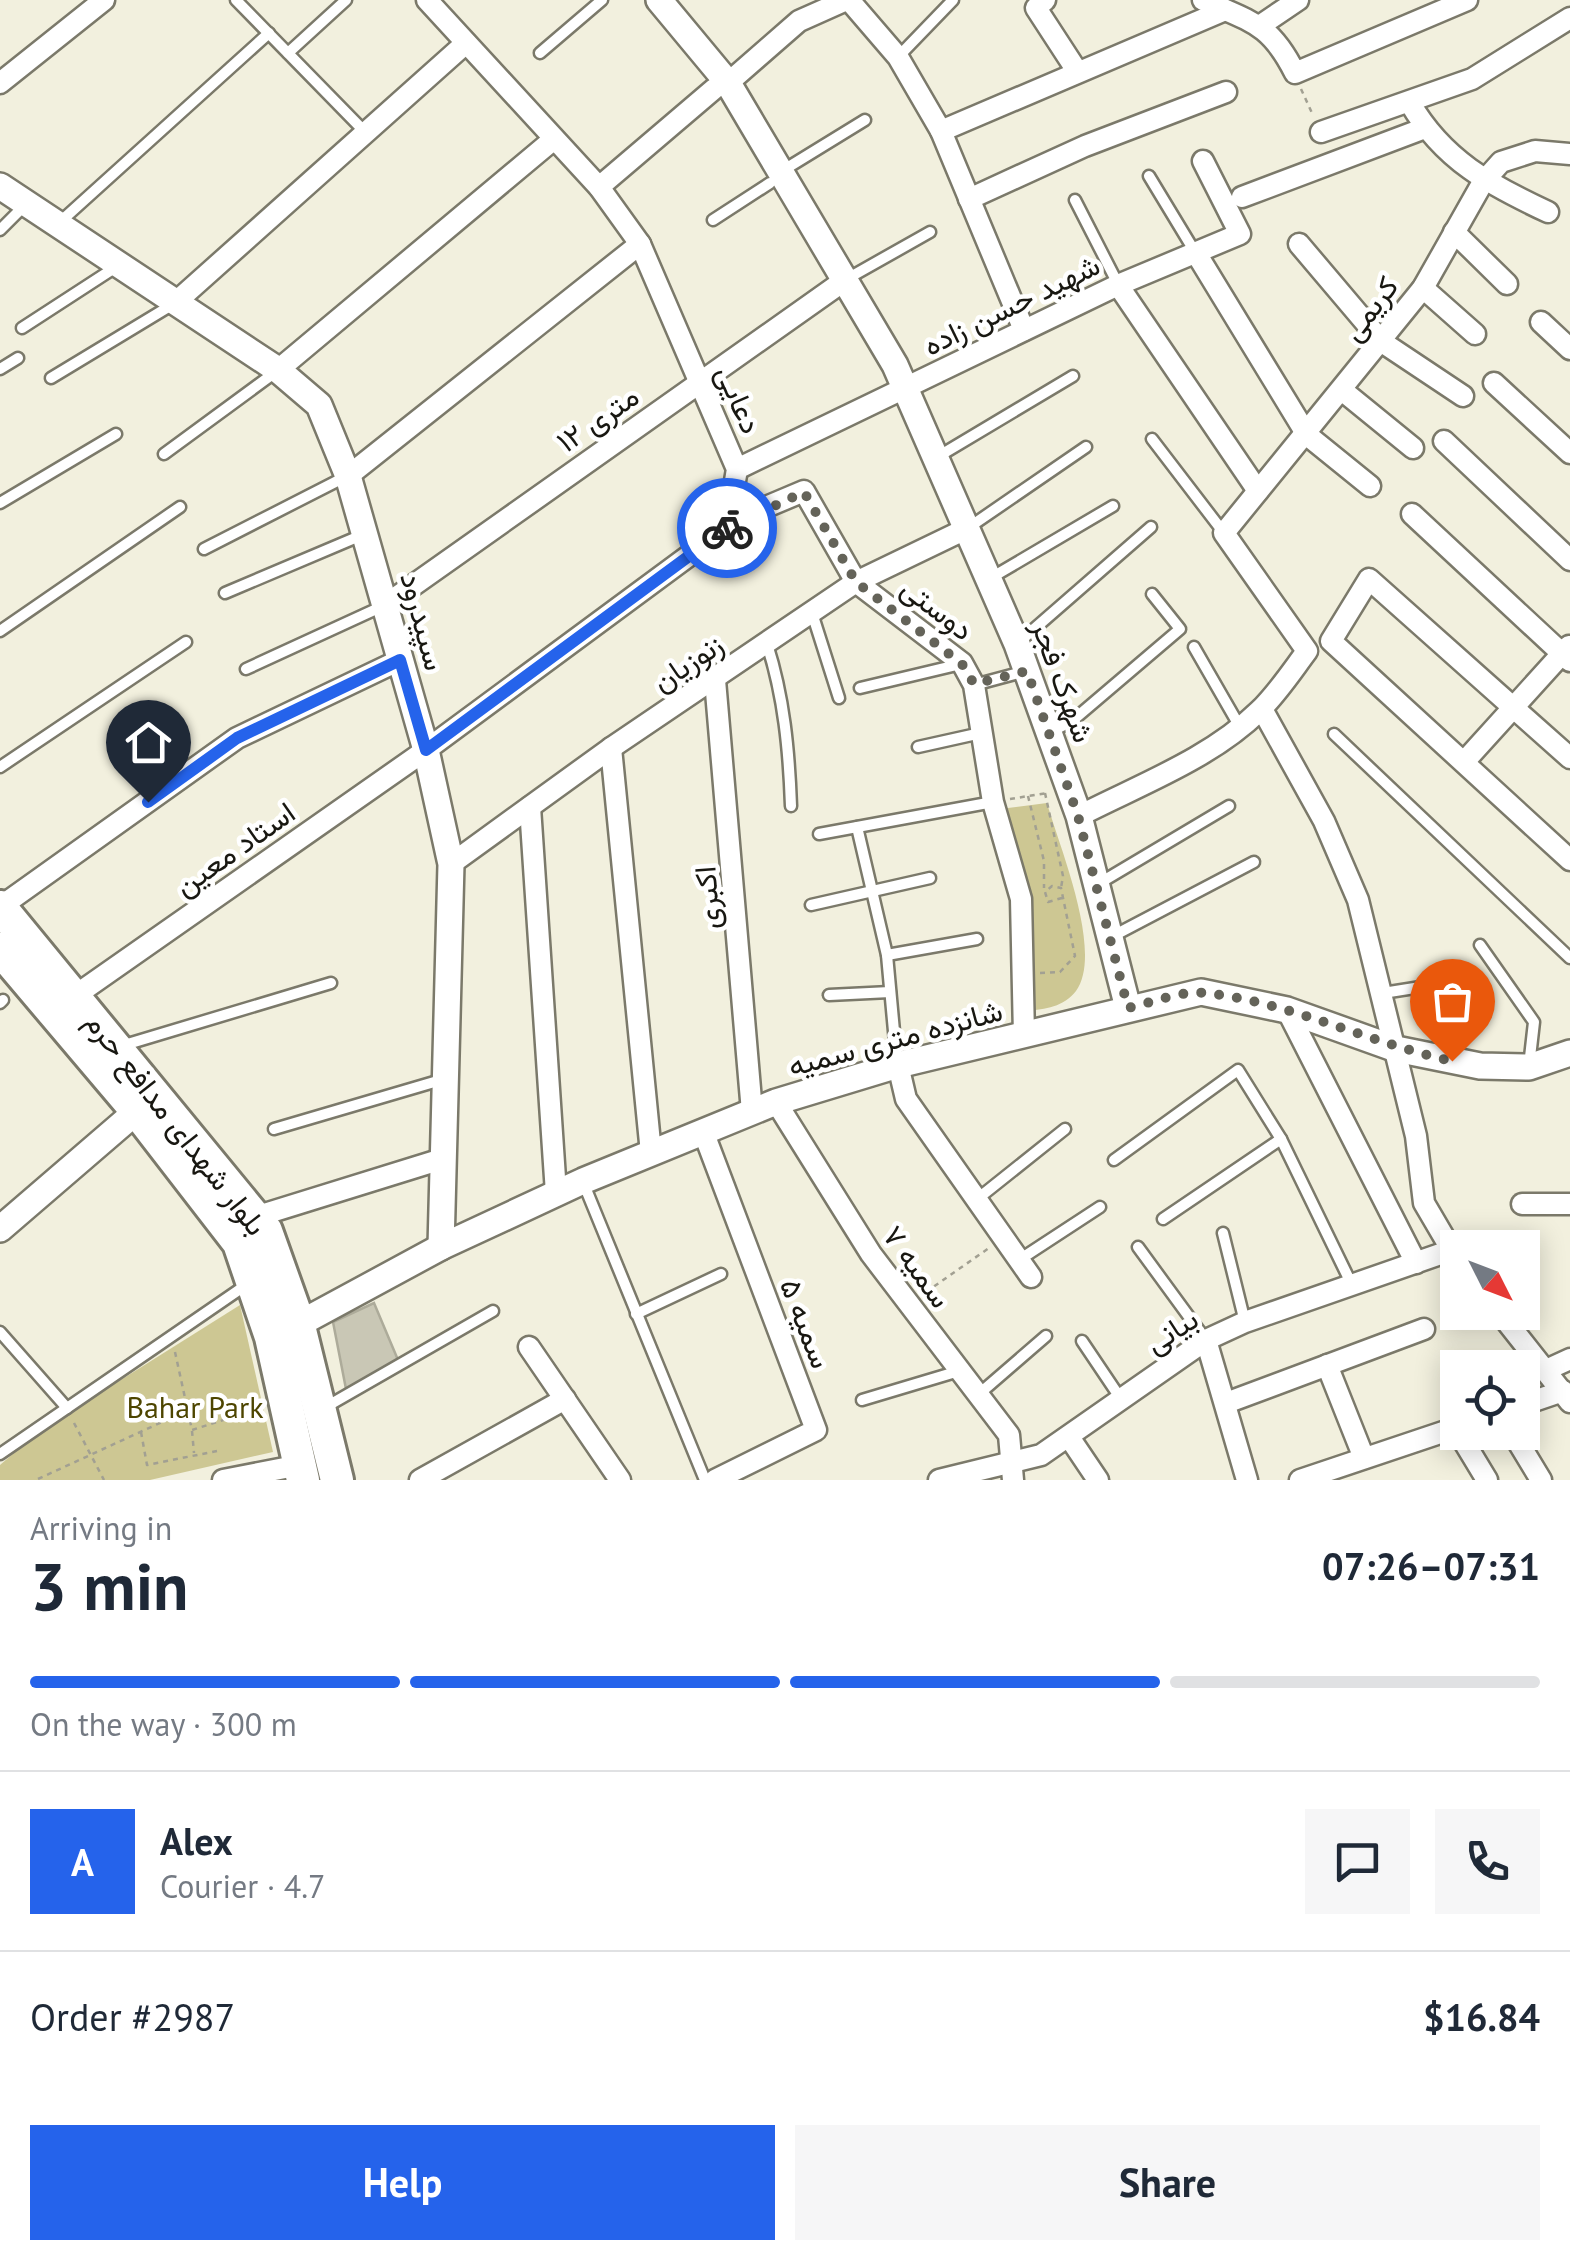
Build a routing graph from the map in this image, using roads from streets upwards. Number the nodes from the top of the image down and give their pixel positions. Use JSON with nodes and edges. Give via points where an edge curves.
{"nodes":[{"id":1,"x":104,"y":0,"type":"edge"},
{"id":2,"x":426,"y":0,"type":"edge"},
{"id":3,"x":642,"y":0,"type":"edge"},
{"id":4,"x":659,"y":0,"type":"edge"},
{"id":5,"x":847,"y":0,"type":"edge"},
{"id":6,"x":1045,"y":0,"type":"edge"},
{"id":7,"x":1203,"y":0,"type":"edge"},
{"id":8,"x":1467,"y":0,"type":"edge"},
{"id":9,"x":1286,"y":2,"type":"edge"},
{"id":10,"x":1225,"y":10,"type":"junction"},
{"id":11,"x":1570,"y":18,"type":"edge"},
{"id":12,"x":1262,"y":25,"type":"junction"},
{"id":13,"x":466,"y":43,"type":"junction"},
{"id":14,"x":1078,"y":71,"type":"junction"},
{"id":15,"x":0,"y":83,"type":"edge"},
{"id":16,"x":721,"y":86,"type":"junction"},
{"id":17,"x":1226,"y":92,"type":"dead end"},
{"id":18,"x":1410,"y":102,"type":"junction"},
{"id":19,"x":1425,"y":128,"type":"junction"},
{"id":20,"x":941,"y":131,"type":"junction"},
{"id":21,"x":1321,"y":132,"type":"road end"},
{"id":22,"x":554,"y":139,"type":"junction"},
{"id":23,"x":1570,"y":154,"type":"edge"},
{"id":24,"x":1204,"y":161,"type":"dead end"},
{"id":25,"x":1483,"y":182,"type":"junction"},
{"id":26,"x":0,"y":186,"type":"edge"},
{"id":27,"x":599,"y":186,"type":"junction"},
{"id":28,"x":1242,"y":197,"type":"dead end"},
{"id":29,"x":969,"y":199,"type":"junction"},
{"id":30,"x":1548,"y":212,"type":"dead end"},
{"id":31,"x":1454,"y":232,"type":"junction"},
{"id":32,"x":640,"y":244,"type":"junction"},
{"id":33,"x":1298,"y":244,"type":"dead end"},
{"id":34,"x":1196,"y":252,"type":"junction"},
{"id":35,"x":838,"y":284,"type":"junction"},
{"id":36,"x":1507,"y":284,"type":"dead end"},
{"id":37,"x":1118,"y":285,"type":"junction"},
{"id":38,"x":1422,"y":288,"type":"junction"},
{"id":39,"x":176,"y":302,"type":"junction"},
{"id":40,"x":1540,"y":322,"type":"dead end"},
{"id":41,"x":1024,"y":330,"type":"junction"},
{"id":42,"x":1475,"y":334,"type":"dead end"},
{"id":43,"x":1382,"y":342,"type":"junction"},
{"id":44,"x":1570,"y":350,"type":"edge"},
{"id":45,"x":278,"y":370,"type":"junction"},
{"id":46,"x":701,"y":382,"type":"junction"},
{"id":47,"x":1494,"y":383,"type":"dead end"},
{"id":48,"x":903,"y":390,"type":"junction"},
{"id":49,"x":1343,"y":390,"type":"junction"},
{"id":50,"x":1463,"y":396,"type":"dead end"},
{"id":51,"x":1307,"y":435,"type":"junction"},
{"id":52,"x":1444,"y":440,"type":"dead end"},
{"id":53,"x":1413,"y":448,"type":"dead end"},
{"id":54,"x":1570,"y":453,"type":"edge"},
{"id":55,"x":737,"y":469,"type":"junction"},
{"id":56,"x":348,"y":476,"type":"junction"},
{"id":57,"x":1370,"y":486,"type":"dead end"},
{"id":58,"x":1258,"y":492,"type":"junction"},
{"id":59,"x":1412,"y":514,"type":"dead end"},
{"id":60,"x":740,"y":518,"type":"junction"},
{"id":61,"x":968,"y":528,"type":"junction"},
{"id":62,"x":1570,"y":560,"type":"edge"},
{"id":63,"x":856,"y":582,"type":"junction"},
{"id":64,"x":384,"y":606,"type":"junction"},
{"id":65,"x":1567,"y":653,"type":"edge"},
{"id":66,"x":400,"y":660,"type":"junction"},
{"id":67,"x":715,"y":680,"type":"junction"},
{"id":68,"x":1262,"y":708,"type":"junction"},
{"id":69,"x":1514,"y":708,"type":"junction"},
{"id":70,"x":610,"y":748,"type":"junction"},
{"id":71,"x":426,"y":750,"type":"junction"},
{"id":72,"x":1570,"y":758,"type":"edge"},
{"id":73,"x":1464,"y":762,"type":"junction"},
{"id":74,"x":530,"y":807,"type":"junction"},
{"id":75,"x":1078,"y":816,"type":"junction"},
{"id":76,"x":1570,"y":860,"type":"edge"},
{"id":77,"x":451,"y":864,"type":"junction"},
{"id":78,"x":0,"y":907,"type":"edge"},
{"id":79,"x":0,"y":949,"type":"edge"},
{"id":80,"x":76,"y":995,"type":"junction"},
{"id":81,"x":1128,"y":1008,"type":"junction"},
{"id":82,"x":1287,"y":1010,"type":"junction"},
{"id":83,"x":1024,"y":1036,"type":"junction"},
{"id":84,"x":1396,"y":1049,"type":"junction"},
{"id":85,"x":1570,"y":1053,"type":"edge"},
{"id":86,"x":898,"y":1065,"type":"junction"},
{"id":87,"x":764,"y":1107,"type":"junction"},
{"id":88,"x":137,"y":1111,"type":"junction"},
{"id":89,"x":704,"y":1131,"type":"junction"},
{"id":90,"x":651,"y":1153,"type":"junction"},
{"id":91,"x":442,"y":1159,"type":"junction"},
{"id":92,"x":556,"y":1193,"type":"junction"},
{"id":93,"x":1522,"y":1204,"type":"dead end"},
{"id":94,"x":1570,"y":1204,"type":"edge"},
{"id":95,"x":256,"y":1216,"type":"junction"},
{"id":96,"x":0,"y":1229,"type":"edge"},
{"id":97,"x":1440,"y":1231,"type":"edge"},
{"id":98,"x":440,"y":1247,"type":"junction"},
{"id":99,"x":1440,"y":1259,"type":"edge"},
{"id":100,"x":1416,"y":1264,"type":"junction"},
{"id":101,"x":1024,"y":1269,"type":"road end"},
{"id":102,"x":296,"y":1320,"type":"junction"},
{"id":103,"x":1424,"y":1329,"type":"dead end"},
{"id":104,"x":1514,"y":1330,"type":"edge"},
{"id":105,"x":1206,"y":1340,"type":"junction"},
{"id":106,"x":529,"y":1347,"type":"dead end"},
{"id":107,"x":1570,"y":1359,"type":"edge"},
{"id":108,"x":1327,"y":1365,"type":"junction"},
{"id":109,"x":1546,"y":1370,"type":"junction"},
{"id":110,"x":1566,"y":1396,"type":"edge"},
{"id":111,"x":565,"y":1399,"type":"junction"},
{"id":112,"x":1540,"y":1401,"type":"edge"},
{"id":113,"x":1226,"y":1403,"type":"junction"},
{"id":114,"x":1440,"y":1435,"type":"edge"},
{"id":115,"x":1069,"y":1438,"type":"junction"},
{"id":116,"x":1469,"y":1450,"type":"edge"},
{"id":117,"x":1523,"y":1450,"type":"edge"},
{"id":118,"x":1364,"y":1458,"type":"junction"},
{"id":119,"x":1012,"y":1471,"type":"edge"},
{"id":120,"x":302,"y":1472,"type":"edge"},
{"id":121,"x":616,"y":1479,"type":"edge"},
{"id":122,"x":223,"y":1480,"type":"edge"},
{"id":123,"x":337,"y":1480,"type":"edge"},
{"id":124,"x":420,"y":1480,"type":"edge"},
{"id":125,"x":715,"y":1480,"type":"edge"},
{"id":126,"x":939,"y":1480,"type":"edge"},
{"id":127,"x":1098,"y":1480,"type":"edge"},
{"id":128,"x":1246,"y":1480,"type":"edge"},
{"id":129,"x":1300,"y":1480,"type":"edge"},
{"id":130,"x":1487,"y":1480,"type":"edge"},
{"id":131,"x":1541,"y":1480,"type":"edge"}],
"edges":[{"from":1,"to":15,"type":"street"},
{"from":2,"to":13,"type":"street","name":"دعایی"},
{"from":3,"to":16,"type":"street","name":"شهرک فجر"},
{"from":4,"to":16,"type":"street","name":"شهرک فجر"},
{"from":5,"to":16,"type":"street","via":[[799,21]]},
{"from":5,"to":20,"type":"street","via":[[898,57]]},
{"from":6,"to":14,"type":"street","via":[[1036,8]]},
{"from":7,"to":10,"type":"street"},
{"from":8,"to":12,"type":"street","via":[[1294,74]]},
{"from":9,"to":12,"type":"street"},
{"from":10,"to":12,"type":"street"},
{"from":10,"to":14,"type":"street"},
{"from":11,"to":18,"type":"street","via":[[1472,78]]},
{"from":13,"to":22,"type":"street","name":"دعایی"},
{"from":13,"to":39,"type":"street"},
{"from":14,"to":20,"type":"street"},
{"from":16,"to":27,"type":"street"},
{"from":16,"to":35,"type":"street","name":"شهرک فجر"},
{"from":17,"to":29,"type":"street"},
{"from":18,"to":19,"type":"street"},
{"from":18,"to":21,"type":"street"},
{"from":19,"to":25,"type":"street"},
{"from":19,"to":28,"type":"street"},
{"from":20,"to":29,"type":"street"},
{"from":22,"to":27,"type":"street","name":"دعایی"},
{"from":22,"to":45,"type":"street"},
{"from":23,"to":25,"type":"street","name":"کریمی","via":[[1518,154]]},
{"from":24,"to":34,"type":"street","name":"شهید حسن زاده","via":[[1240,234]]},
{"from":25,"to":30,"type":"street"},
{"from":25,"to":31,"type":"street","name":"کریمی"},
{"from":26,"to":39,"type":"street","name":"سپیدرود"},
{"from":27,"to":32,"type":"street","name":"دعایی"},
{"from":29,"to":41,"type":"street"},
{"from":31,"to":36,"type":"street"},
{"from":31,"to":38,"type":"street","name":"کریمی"},
{"from":32,"to":46,"type":"street","name":"دعایی"},
{"from":32,"to":56,"type":"street"},
{"from":33,"to":43,"type":"street"},
{"from":34,"to":37,"type":"street","name":"شهید حسن زاده"},
{"from":34,"to":51,"type":"street"},
{"from":35,"to":46,"type":"street","name":"۱۲ متری"},
{"from":35,"to":48,"type":"street","name":"شهرک فجر","via":[[895,365]]},
{"from":37,"to":41,"type":"street","name":"شهید حسن زاده"},
{"from":37,"to":58,"type":"street"},
{"from":38,"to":42,"type":"street"},
{"from":38,"to":43,"type":"street","name":"کریمی"},
{"from":39,"to":45,"type":"street","name":"سپیدرود"},
{"from":40,"to":44,"type":"street"},
{"from":41,"to":48,"type":"street","name":"شهید حسن زاده"},
{"from":43,"to":49,"type":"street","name":"کریمی"},
{"from":43,"to":50,"type":"street"},
{"from":45,"to":56,"type":"street","name":"سپیدرود","via":[[319,405]]},
{"from":46,"to":55,"type":"street","name":"دعایی"},
{"from":46,"to":64,"type":"street","name":"۱۲ متری"},
{"from":47,"to":54,"type":"street"},
{"from":48,"to":55,"type":"street","name":"شهید حسن زاده"},
{"from":48,"to":61,"type":"street","name":"شهرک فجر"},
{"from":49,"to":51,"type":"street","name":"کریمی"},
{"from":49,"to":53,"type":"street"},
{"from":51,"to":57,"type":"street"},
{"from":51,"to":58,"type":"street","name":"کریمی"},
{"from":52,"to":62,"type":"street"},
{"from":55,"to":60,"type":"street","name":"دعایی","via":[[732,500]]},
{"from":56,"to":64,"type":"street","name":"سپیدرود"},
{"from":58,"to":68,"type":"street","name":"کریمی","via":[[1224,533],[1307,651]]},
{"from":59,"to":65,"type":"street"},
{"from":60,"to":63,"type":"street","name":"دوستی","via":[[804,492]]},
{"from":60,"to":71,"type":"street"},
{"from":61,"to":63,"type":"street","name":"زنوزیان"},
{"from":61,"to":75,"type":"street","name":"شهرک فجر","via":[[1050,732],[1057,791]]},
{"from":63,"to":67,"type":"street","name":"زنوزیان"},
{"from":63,"to":83,"type":"street","name":"دوستی","via":[[962,664],[974,684],[993,802],[1021,900]]},
{"from":64,"to":66,"type":"street","name":"سپیدرود"},
{"from":65,"to":69,"type":"street"},
{"from":66,"to":71,"type":"street","name":"سپیدرود"},
{"from":66,"to":78,"type":"street","via":[[237,738]]},
{"from":67,"to":70,"type":"street","name":"زنوزیان"},
{"from":67,"to":87,"type":"street","name":"اکبری"},
{"from":68,"to":75,"type":"street","via":[[1203,752]]},
{"from":68,"to":84,"type":"street","via":[[1358,900]]},
{"from":69,"to":72,"type":"street"},
{"from":69,"to":73,"type":"street"},
{"from":69,"to":73,"type":"street","via":[[1369,579],[1331,640]]},
{"from":70,"to":74,"type":"street","name":"زنوزیان"},
{"from":70,"to":90,"type":"street"},
{"from":71,"to":77,"type":"street","name":"سپیدرود"},
{"from":71,"to":80,"type":"street","name":"استاد معین"},
{"from":73,"to":76,"type":"street"},
{"from":74,"to":77,"type":"street","name":"زنوزیان"},
{"from":74,"to":92,"type":"street"},
{"from":75,"to":81,"type":"street","name":"شهرک فجر"},
{"from":77,"to":91,"type":"street","name":"سپیدرود"},
{"from":78,"to":80,"type":"main road","name":"بلوار شهدای مدافع حرم"},
{"from":79,"to":88,"type":"main road","name":"بلوار شهدای مدافع حرم"},
{"from":80,"to":95,"type":"main road","name":"بلوار شهدای مدافع حرم"},
{"from":81,"to":82,"type":"street","name":"شانزده متری سمیه","via":[[1201,992]]},
{"from":81,"to":83,"type":"street","name":"شانزده متری سمیه"},
{"from":82,"to":84,"type":"street","name":"شانزده متری سمیه"},
{"from":82,"to":100,"type":"street"},
{"from":83,"to":86,"type":"street","name":"شانزده متری سمیه"},
{"from":84,"to":85,"type":"street","name":"شانزده متری سمیه","via":[[1480,1066],[1529,1066]]},
{"from":84,"to":97,"type":"street","via":[[1424,1203]]},
{"from":86,"to":87,"type":"street","name":"شانزده متری سمیه"},
{"from":86,"to":101,"type":"street","via":[[906,1099]]},
{"from":87,"to":89,"type":"street","name":"شانزده متری سمیه"},
{"from":87,"to":119,"type":"street","name":"سمیه ۷","via":[[1009,1435]]},
{"from":88,"to":96,"type":"street"},
{"from":88,"to":102,"type":"main road","name":"بلوار شهدای مدافع حرم","via":[[240,1243],[254,1280]]},
{"from":89,"to":90,"type":"street","name":"شانزده متری سمیه"},
{"from":89,"to":125,"type":"street","name":"سمیه ۵","via":[[816,1430]]},
{"from":90,"to":92,"type":"street","name":"شانزده متری سمیه"},
{"from":91,"to":95,"type":"street"},
{"from":91,"to":98,"type":"street","name":"سپیدرود"},
{"from":92,"to":98,"type":"street","name":"شانزده متری سمیه"},
{"from":93,"to":94,"type":"street"},
{"from":95,"to":102,"type":"main road","name":"بلوار شهدای مدافع حرم"},
{"from":98,"to":102,"type":"street","name":"شانزده متری سمیه"},
{"from":99,"to":100,"type":"street","name":"بیانی"},
{"from":100,"to":105,"type":"street","name":"بیانی"},
{"from":102,"to":120,"type":"main road","name":"بلوار شهدای مدافع حرم","via":[[286,1400]]},
{"from":102,"to":123,"type":"main road","name":"بلوار شهدای مدافع حرم"},
{"from":103,"to":108,"type":"street"},
{"from":104,"to":109,"type":"street"},
{"from":105,"to":113,"type":"street"},
{"from":105,"to":115,"type":"street","name":"بیانی"},
{"from":106,"to":111,"type":"street"},
{"from":107,"to":109,"type":"street"},
{"from":108,"to":113,"type":"street"},
{"from":108,"to":118,"type":"street"},
{"from":109,"to":110,"type":"street"},
{"from":110,"to":112,"type":"street"},
{"from":111,"to":121,"type":"street"},
{"from":111,"to":124,"type":"street"},
{"from":113,"to":128,"type":"street"},
{"from":114,"to":118,"type":"street"},
{"from":115,"to":119,"type":"street","name":"بیانی"},
{"from":115,"to":127,"type":"street"},
{"from":116,"to":130,"type":"street"},
{"from":117,"to":131,"type":"street"},
{"from":118,"to":129,"type":"street"},
{"from":119,"to":126,"type":"street","name":"بیانی"},
{"from":120,"to":122,"type":"street"}]}
